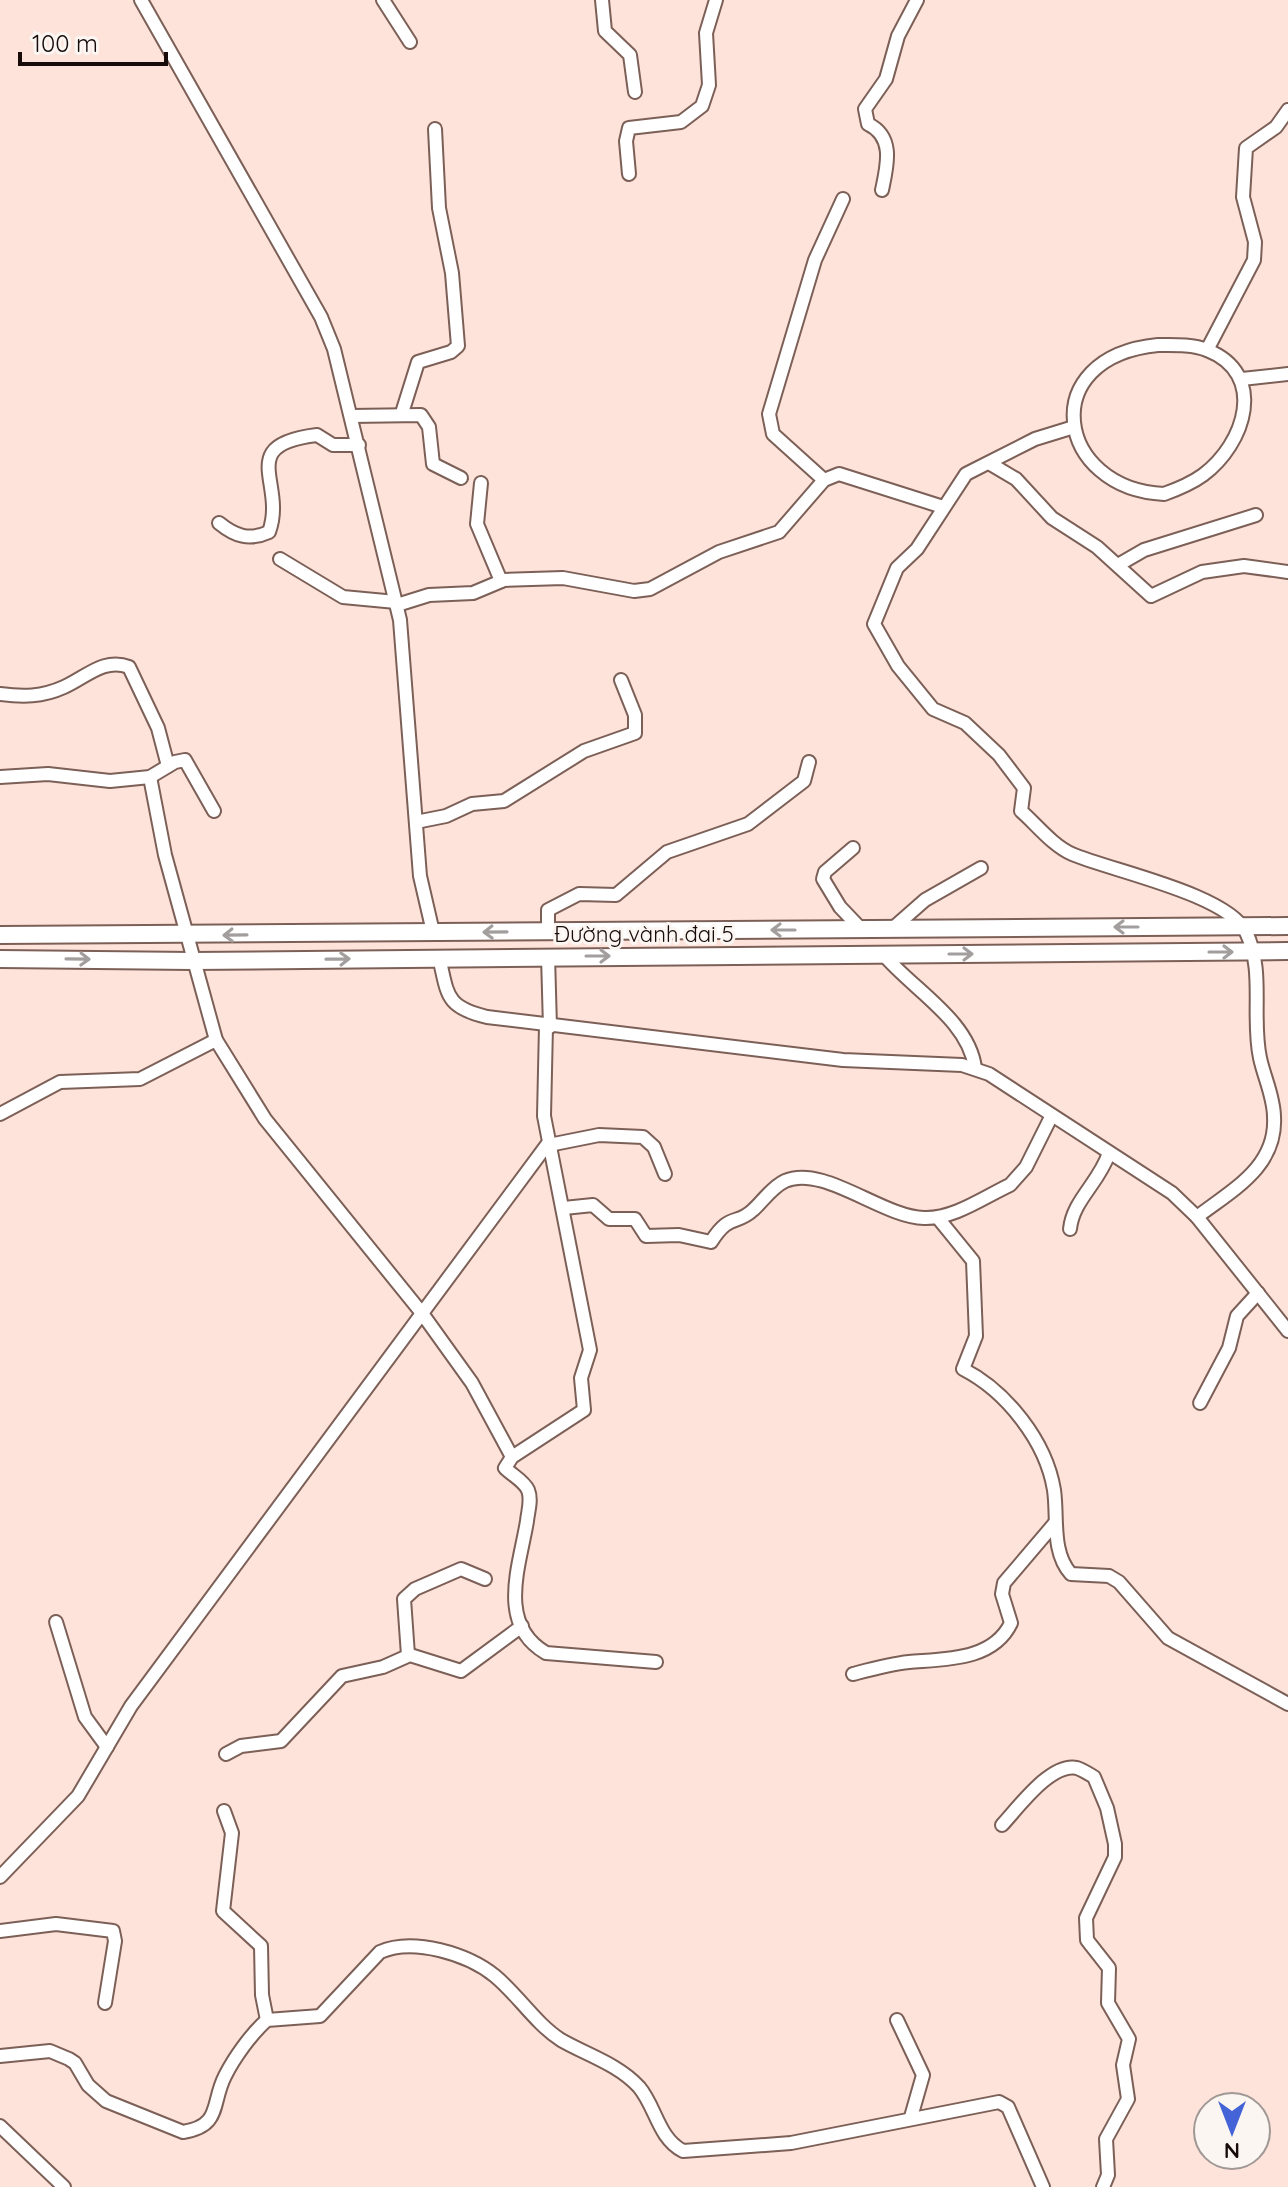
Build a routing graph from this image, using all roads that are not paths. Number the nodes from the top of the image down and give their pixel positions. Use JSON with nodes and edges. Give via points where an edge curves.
{"nodes":[{"id":1,"x":141,"y":0,"type":"edge"},
{"id":2,"x":383,"y":0,"type":"edge"},
{"id":3,"x":602,"y":0,"type":"edge"},
{"id":4,"x":716,"y":0,"type":"edge"},
{"id":5,"x":917,"y":0,"type":"edge"},
{"id":6,"x":410,"y":42,"type":"dead end"},
{"id":7,"x":635,"y":92,"type":"dead end"},
{"id":8,"x":1288,"y":110,"type":"edge"},
{"id":9,"x":435,"y":129,"type":"dead end"},
{"id":10,"x":629,"y":174,"type":"dead end"},
{"id":11,"x":882,"y":190,"type":"dead end"},
{"id":12,"x":843,"y":199,"type":"dead end"},
{"id":13,"x":1207,"y":350,"type":"junction"},
{"id":14,"x":1288,"y":374,"type":"edge"},
{"id":15,"x":1242,"y":379,"type":"junction"},
{"id":16,"x":402,"y":413,"type":"junction"},
{"id":17,"x":351,"y":416,"type":"junction"},
{"id":18,"x":1074,"y":427,"type":"junction"},
{"id":19,"x":359,"y":445,"type":"junction"},
{"id":20,"x":989,"y":463,"type":"junction"},
{"id":21,"x":461,"y":478,"type":"dead end"},
{"id":22,"x":824,"y":480,"type":"junction"},
{"id":23,"x":481,"y":483,"type":"dead end"},
{"id":24,"x":943,"y":507,"type":"junction"},
{"id":25,"x":1256,"y":515,"type":"dead end"},
{"id":26,"x":219,"y":523,"type":"dead end"},
{"id":27,"x":280,"y":559,"type":"dead end"},
{"id":28,"x":1118,"y":565,"type":"junction"},
{"id":29,"x":1288,"y":572,"type":"edge"},
{"id":30,"x":501,"y":581,"type":"junction"},
{"id":31,"x":397,"y":604,"type":"junction"},
{"id":32,"x":621,"y":680,"type":"dead end"},
{"id":33,"x":0,"y":694,"type":"edge"},
{"id":34,"x":809,"y":762,"type":"dead end"},
{"id":35,"x":168,"y":766,"type":"junction"},
{"id":36,"x":0,"y":777,"type":"edge"},
{"id":37,"x":150,"y":777,"type":"junction"},
{"id":38,"x":214,"y":811,"type":"dead end"},
{"id":39,"x":416,"y":822,"type":"junction"},
{"id":40,"x":853,"y":848,"type":"dead end"},
{"id":41,"x":981,"y":868,"type":"dead end"},
{"id":42,"x":1242,"y":926,"type":"junction"},
{"id":43,"x":1288,"y":926,"type":"edge"},
{"id":44,"x":861,"y":929,"type":"junction"},
{"id":45,"x":892,"y":929,"type":"junction"},
{"id":46,"x":548,"y":931,"type":"junction"},
{"id":47,"x":433,"y":932,"type":"junction"},
{"id":48,"x":0,"y":935,"type":"edge"},
{"id":49,"x":186,"y":936,"type":"junction"},
{"id":50,"x":1288,"y":951,"type":"edge"},
{"id":51,"x":1252,"y":952,"type":"junction"},
{"id":52,"x":883,"y":954,"type":"junction"},
{"id":53,"x":548,"y":956,"type":"junction"},
{"id":54,"x":439,"y":957,"type":"junction"},
{"id":55,"x":0,"y":959,"type":"edge"},
{"id":56,"x":192,"y":961,"type":"junction"},
{"id":57,"x":548,"y":1026,"type":"junction"},
{"id":58,"x":216,"y":1040,"type":"junction"},
{"id":59,"x":975,"y":1068,"type":"junction"},
{"id":60,"x":0,"y":1114,"type":"edge"},
{"id":61,"x":1051,"y":1117,"type":"junction"},
{"id":62,"x":549,"y":1144,"type":"junction"},
{"id":63,"x":1109,"y":1153,"type":"junction"},
{"id":64,"x":665,"y":1174,"type":"dead end"},
{"id":65,"x":564,"y":1208,"type":"junction"},
{"id":66,"x":1197,"y":1217,"type":"junction"},
{"id":67,"x":938,"y":1218,"type":"junction"},
{"id":68,"x":1070,"y":1229,"type":"dead end"},
{"id":69,"x":1258,"y":1293,"type":"junction"},
{"id":70,"x":421,"y":1312,"type":"junction"},
{"id":71,"x":1288,"y":1331,"type":"edge"},
{"id":72,"x":1200,"y":1403,"type":"dead end"},
{"id":73,"x":512,"y":1457,"type":"junction"},
{"id":74,"x":1055,"y":1523,"type":"junction"},
{"id":75,"x":485,"y":1579,"type":"dead end"},
{"id":76,"x":56,"y":1622,"type":"dead end"},
{"id":77,"x":522,"y":1626,"type":"junction"},
{"id":78,"x":408,"y":1655,"type":"junction"},
{"id":79,"x":656,"y":1662,"type":"dead end"},
{"id":80,"x":853,"y":1674,"type":"dead end"},
{"id":81,"x":1288,"y":1704,"type":"edge"},
{"id":82,"x":107,"y":1747,"type":"junction"},
{"id":83,"x":226,"y":1754,"type":"dead end"},
{"id":84,"x":224,"y":1811,"type":"dead end"},
{"id":85,"x":1002,"y":1825,"type":"dead end"},
{"id":86,"x":0,"y":1877,"type":"edge"},
{"id":87,"x":0,"y":1931,"type":"edge"},
{"id":88,"x":105,"y":2003,"type":"dead end"},
{"id":89,"x":267,"y":2020,"type":"junction"},
{"id":90,"x":897,"y":2020,"type":"dead end"},
{"id":91,"x":0,"y":2056,"type":"edge"},
{"id":92,"x":911,"y":2117,"type":"junction"},
{"id":93,"x":0,"y":2126,"type":"edge"},
{"id":94,"x":64,"y":2187,"type":"edge"},
{"id":95,"x":1043,"y":2187,"type":"edge"},
{"id":96,"x":1103,"y":2187,"type":"edge"}],
"edges":[{"from":1,"to":17,"type":"street","via":[[321,317]]},
{"from":2,"to":6,"type":"street"},
{"from":3,"to":7,"type":"street","via":[[605,31],[630,55]]},
{"from":4,"to":10,"type":"street","via":[[706,33],[709,85],[702,106],[681,122],[629,128]]},
{"from":5,"to":11,"type":"street","via":[[898,36],[886,79],[865,109],[868,124],[887,147]]},
{"from":8,"to":13,"type":"street","via":[[1276,127],[1246,148],[1243,197],[1255,242],[1254,260]]},
{"from":9,"to":16,"type":"street","via":[[439,208],[452,273],[458,346],[418,362]]},
{"from":12,"to":22,"type":"street","via":[[815,260],[769,414],[773,434]]},
{"from":13,"to":15,"type":"street"},
{"from":13,"to":18,"type":"street","via":[[1158,345],[1119,351],[1080,384]]},
{"from":14,"to":15,"type":"street"},
{"from":15,"to":18,"type":"street","via":[[1246,413],[1239,429],[1206,473],[1164,494],[1102,476]]},
{"from":16,"to":17,"type":"street"},
{"from":16,"to":21,"type":"street","via":[[427,420],[433,464]]},
{"from":17,"to":19,"type":"street"},
{"from":18,"to":20,"type":"street"},
{"from":19,"to":26,"type":"street","via":[[333,445],[317,435],[277,445],[268,463],[269,532],[245,537]]},
{"from":19,"to":31,"type":"street"},
{"from":20,"to":24,"type":"street","via":[[966,474]]},
{"from":20,"to":28,"type":"street","via":[[1016,479],[1052,518]]},
{"from":22,"to":24,"type":"street","via":[[849,475]]},
{"from":22,"to":30,"type":"street","via":[[779,532],[719,552],[650,589],[563,578]]},
{"from":23,"to":30,"type":"street","via":[[477,524]]},
{"from":24,"to":42,"type":"street","via":[[917,549],[897,568],[874,619],[875,630],[898,666],[933,709],[965,723],[999,755],[1024,788],[1021,811],[1066,851],[1185,889]]},
{"from":25,"to":28,"type":"street","via":[[1144,550]]},
{"from":27,"to":31,"type":"street","via":[[343,597]]},
{"from":28,"to":29,"type":"street","via":[[1151,596],[1202,572],[1239,566]]},
{"from":30,"to":31,"type":"street","via":[[473,593],[429,595]]},
{"from":31,"to":39,"type":"street"},
{"from":32,"to":39,"type":"street","via":[[635,715],[635,733],[584,751],[504,801],[472,804]]},
{"from":33,"to":35,"type":"street","via":[[45,694],[104,666],[129,667],[158,728]]},
{"from":34,"to":46,"type":"street","via":[[804,781],[748,824],[667,852],[616,895],[570,896],[548,910]]},
{"from":35,"to":37,"type":"street"},
{"from":35,"to":38,"type":"street","via":[[180,760],[190,764]]},
{"from":36,"to":37,"type":"street"},
{"from":37,"to":49,"type":"street"},
{"from":39,"to":47,"type":"street","via":[[420,876]]},
{"from":40,"to":44,"type":"street","via":[[823,879]]},
{"from":41,"to":45,"type":"street","via":[[925,900]]},
{"from":42,"to":43,"type":"main road"},
{"from":42,"to":45,"type":"main road","one_way":true},
{"from":42,"to":51,"type":"street"},
{"from":44,"to":45,"type":"main road","name":"Đường vành đai 5"},
{"from":44,"to":46,"type":"main road","name":"Đường vành đai 5","one_way":true},
{"from":46,"to":47,"type":"main road","name":"Đường vành đai 5","one_way":true},
{"from":47,"to":49,"type":"main road","name":"Đường vành đai 5","one_way":true},
{"from":48,"to":49,"type":"main road","name":"Đường vành đai 5"},
{"from":49,"to":56,"type":"street"},
{"from":50,"to":51,"type":"main road","name":"Đường vành đai 5"},
{"from":52,"to":51,"type":"main road","name":"Đường vành đai 5","one_way":true},
{"from":51,"to":66,"type":"street","via":[[1259,1056],[1275,1115],[1273,1135],[1262,1165]]},
{"from":53,"to":52,"type":"main road","name":"Đường vành đai 5","one_way":true},
{"from":52,"to":59,"type":"street","via":[[947,1018],[972,1052]]},
{"from":53,"to":54,"type":"main road","name":"Đường vành đai 5"},
{"from":53,"to":57,"type":"street"},
{"from":56,"to":54,"type":"main road","name":"Đường vành đai 5","one_way":true},
{"from":54,"to":57,"type":"street","via":[[448,996],[460,1009]]},
{"from":55,"to":56,"type":"main road","name":"Đường vành đai 5","one_way":true},
{"from":56,"to":58,"type":"street"},
{"from":57,"to":59,"type":"street","via":[[843,1060]]},
{"from":57,"to":62,"type":"street","via":[[543,1102]]},
{"from":58,"to":60,"type":"street","via":[[140,1079],[60,1082]]},
{"from":58,"to":70,"type":"street","via":[[265,1119]]},
{"from":59,"to":61,"type":"street","via":[[1003,1081]]},
{"from":61,"to":63,"type":"street"},
{"from":61,"to":67,"type":"street","via":[[1010,1185]]},
{"from":62,"to":64,"type":"street","via":[[599,1135],[643,1137],[654,1147]]},
{"from":62,"to":65,"type":"street"},
{"from":62,"to":70,"type":"street"},
{"from":63,"to":66,"type":"street","via":[[1158,1183]]},
{"from":63,"to":68,"type":"street","via":[[1099,1178],[1073,1211]]},
{"from":65,"to":67,"type":"street","via":[[593,1205],[609,1219],[635,1219],[646,1236],[679,1235],[711,1242],[726,1221],[750,1213],[784,1181],[807,1178],[896,1213]]},
{"from":65,"to":73,"type":"street","via":[[589,1343],[581,1378],[584,1410]]},
{"from":66,"to":69,"type":"street"},
{"from":67,"to":74,"type":"street","via":[[973,1261],[976,1336],[963,1369],[995,1388],[1031,1436],[1053,1486]]},
{"from":69,"to":71,"type":"street"},
{"from":69,"to":72,"type":"street","via":[[1237,1316],[1229,1348]]},
{"from":70,"to":73,"type":"street","via":[[472,1383]]},
{"from":70,"to":82,"type":"street","via":[[131,1706]]},
{"from":73,"to":77,"type":"street","via":[[505,1468],[525,1485],[530,1501],[513,1595]]},
{"from":74,"to":80,"type":"street","via":[[1004,1583],[1011,1623],[995,1641],[959,1659],[905,1662]]},
{"from":74,"to":81,"type":"street","via":[[1062,1559],[1071,1574],[1109,1576],[1168,1638]]},
{"from":75,"to":78,"type":"street","via":[[461,1569],[404,1599]]},
{"from":76,"to":82,"type":"street","via":[[85,1717]]},
{"from":77,"to":78,"type":"street","via":[[461,1671]]},
{"from":77,"to":79,"type":"street","via":[[546,1653]]},
{"from":78,"to":83,"type":"street","via":[[336,1680],[281,1741],[241,1746]]},
{"from":82,"to":86,"type":"street","via":[[78,1796]]},
{"from":84,"to":89,"type":"street","via":[[232,1833],[223,1911],[261,1946]]},
{"from":85,"to":96,"type":"street","via":[[1044,1779],[1065,1768],[1094,1777],[1107,1808],[1115,1857],[1086,1918],[1087,1940],[1109,1968],[1108,2003],[1129,2039],[1123,2065],[1128,2099],[1106,2139],[1108,2175]]},
{"from":87,"to":88,"type":"street","via":[[56,1924],[113,1931]]},
{"from":89,"to":91,"type":"street","via":[[224,2077],[214,2114],[195,2130],[183,2132],[106,2101],[75,2063],[50,2051]]},
{"from":89,"to":92,"type":"street","via":[[320,2016],[380,1952],[428,1947],[489,1972],[559,2039],[637,2085],[667,2139],[683,2151],[791,2143]]},
{"from":90,"to":92,"type":"street","via":[[923,2075]]},
{"from":92,"to":95,"type":"street","via":[[1004,2103]]},
{"from":93,"to":94,"type":"street"}]}
